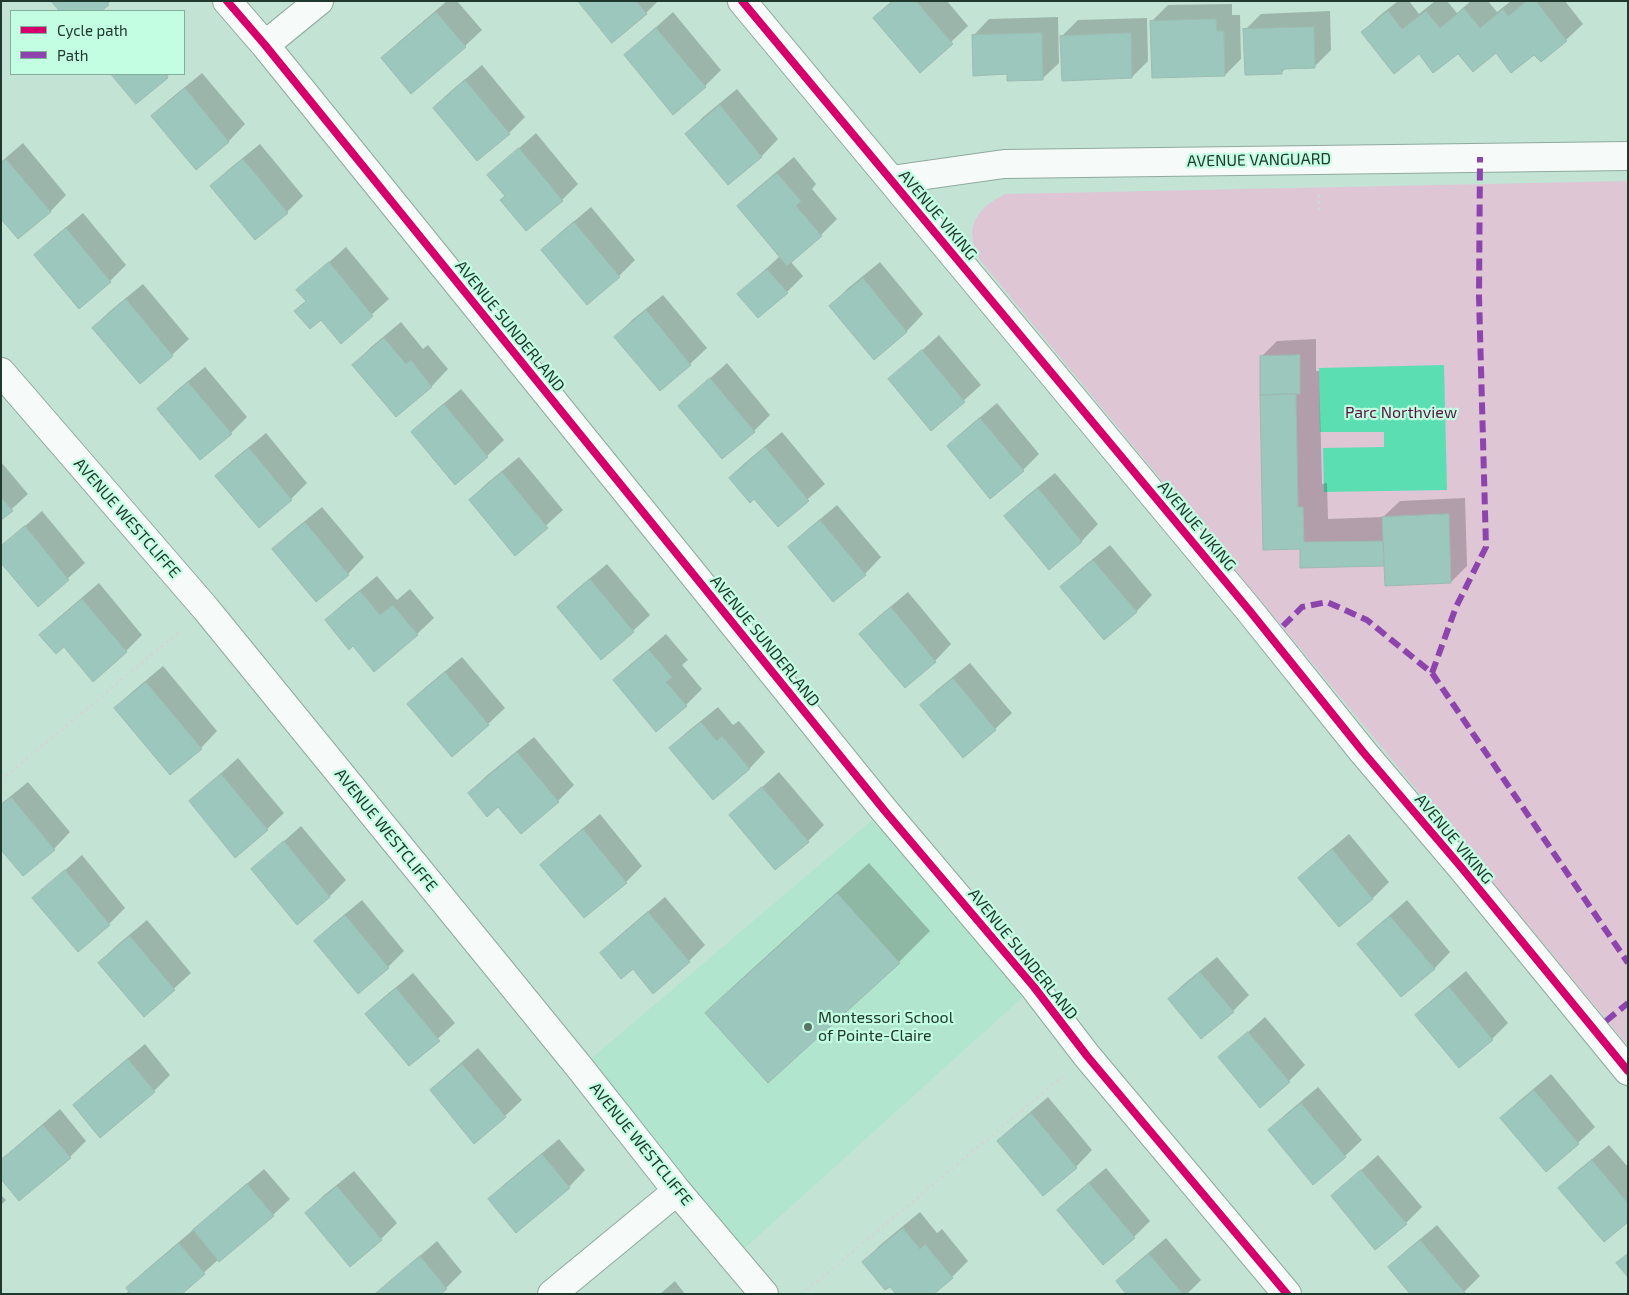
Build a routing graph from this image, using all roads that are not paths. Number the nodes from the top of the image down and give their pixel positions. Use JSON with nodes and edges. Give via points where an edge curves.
{"nodes":[{"id":1,"x":227,"y":1,"type":"edge"},
{"id":2,"x":319,"y":1,"type":"edge"},
{"id":3,"x":742,"y":1,"type":"edge"},
{"id":4,"x":265,"y":45,"type":"junction"},
{"id":5,"x":1628,"y":156,"type":"edge"},
{"id":6,"x":891,"y":180,"type":"junction"},
{"id":7,"x":1,"y":372,"type":"edge"},
{"id":8,"x":1628,"y":1071,"type":"edge"},
{"id":9,"x":677,"y":1190,"type":"junction"},
{"id":10,"x":552,"y":1294,"type":"edge"},
{"id":11,"x":764,"y":1294,"type":"edge"},
{"id":12,"x":1288,"y":1294,"type":"edge"}],
"edges":[{"from":1,"to":4,"type":"street","name":"AVENUE SUNDERLAND"},
{"from":2,"to":4,"type":"street"},
{"from":3,"to":6,"type":"street","name":"AVENUE VIKING"},
{"from":4,"to":12,"type":"street","name":"AVENUE SUNDERLAND","via":[[884,810]]},
{"from":5,"to":6,"type":"street","name":"AVENUE VANGUARD","via":[[1004,164]]},
{"from":6,"to":8,"type":"street","name":"AVENUE VIKING"},
{"from":7,"to":9,"type":"street","name":"AVENUE WESTCLIFFE","via":[[206,609]]},
{"from":9,"to":10,"type":"street"},
{"from":9,"to":11,"type":"street","name":"AVENUE WESTCLIFFE"}]}
